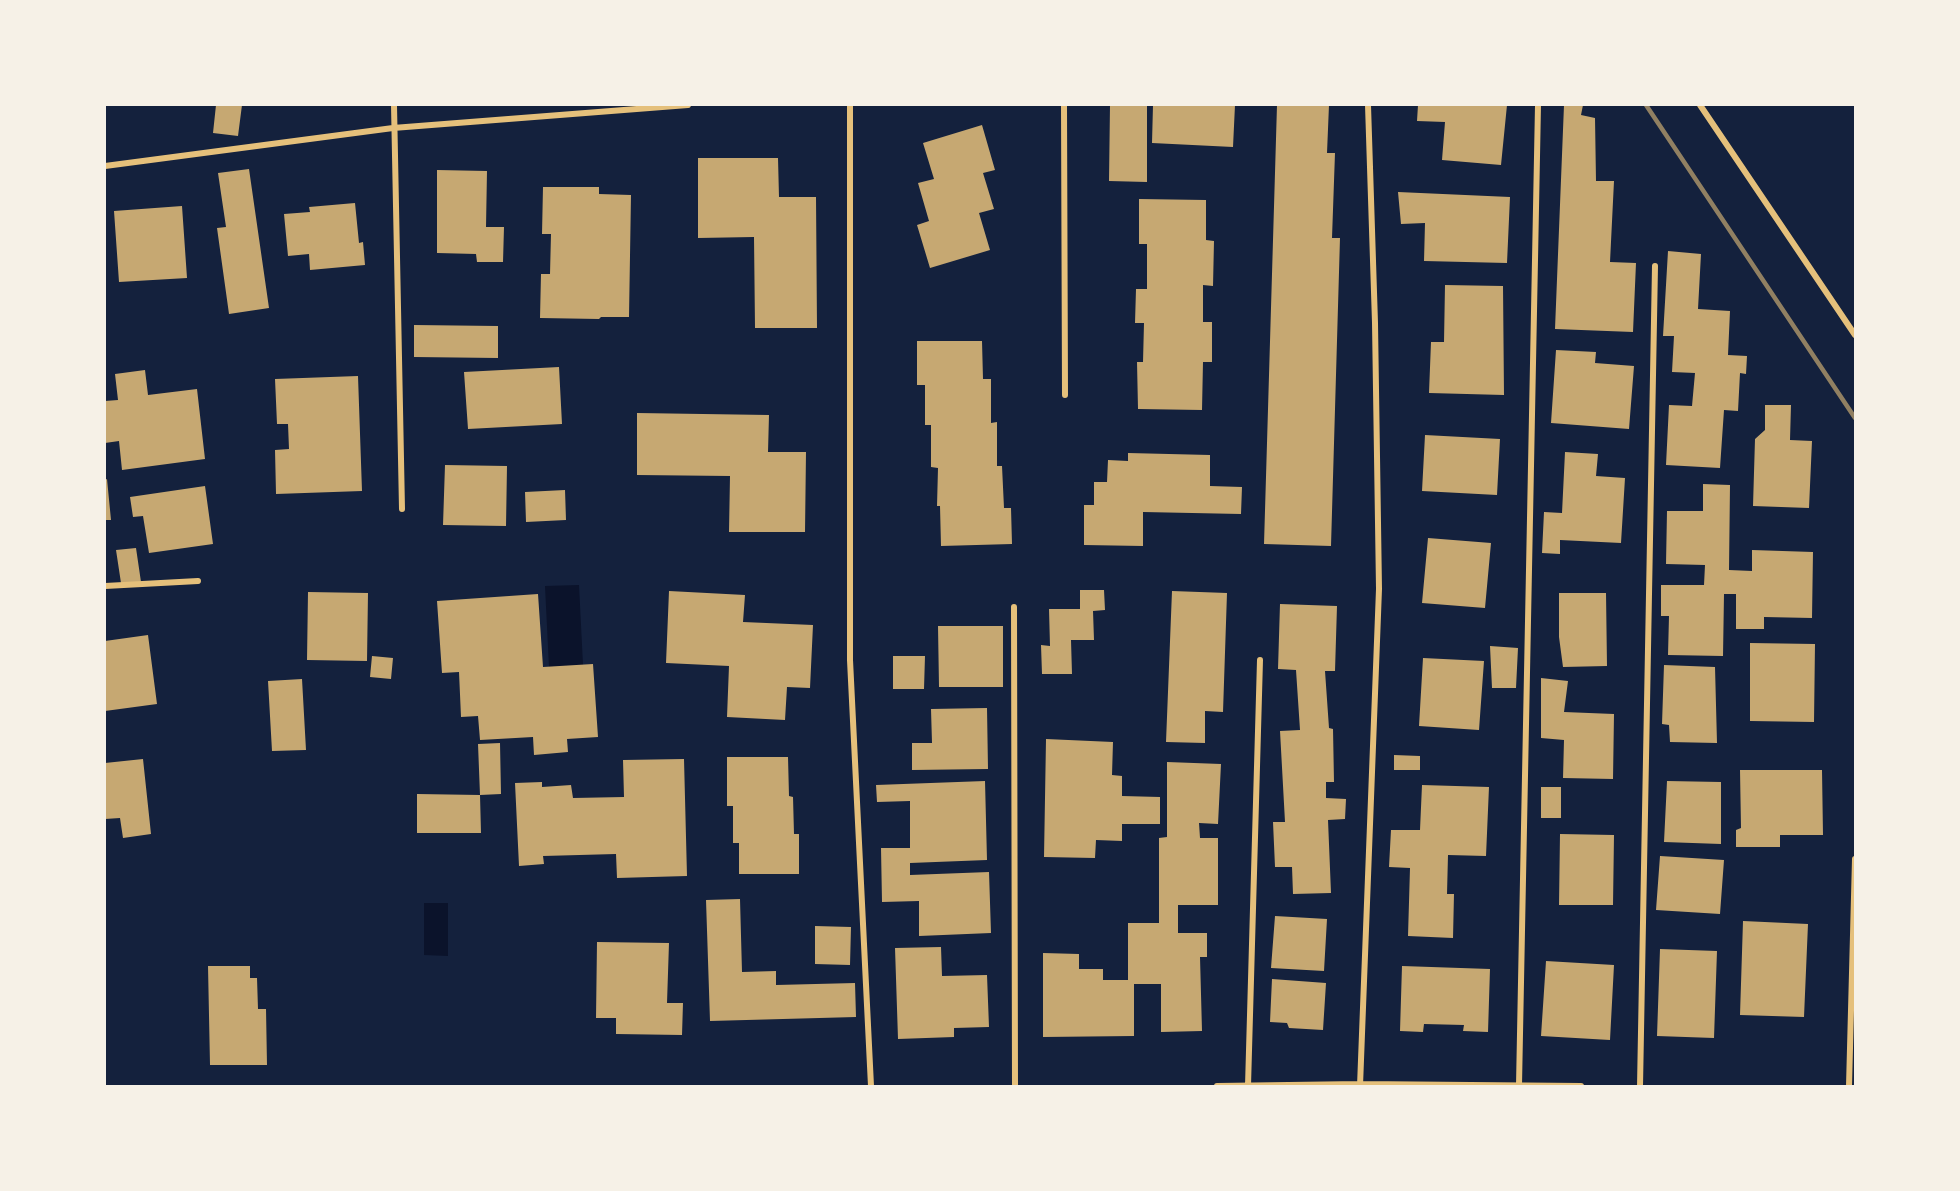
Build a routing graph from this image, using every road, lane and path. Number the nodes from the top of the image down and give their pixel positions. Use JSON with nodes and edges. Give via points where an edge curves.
{"nodes":[{"id":1,"x":394,"y":105,"type":"edge"},
{"id":2,"x":673,"y":105,"type":"edge"},
{"id":3,"x":688,"y":105,"type":"edge"},
{"id":4,"x":850,"y":105,"type":"edge"},
{"id":5,"x":1064,"y":105,"type":"edge"},
{"id":6,"x":1368,"y":105,"type":"edge"},
{"id":7,"x":1538,"y":105,"type":"edge"},
{"id":8,"x":1700,"y":105,"type":"edge"},
{"id":9,"x":393,"y":128,"type":"junction"},
{"id":10,"x":105,"y":166,"type":"edge"},
{"id":11,"x":1655,"y":266,"type":"dead end"},
{"id":12,"x":1855,"y":335,"type":"edge"},
{"id":13,"x":1065,"y":395,"type":"dead end"},
{"id":14,"x":402,"y":509,"type":"dead end"},
{"id":15,"x":198,"y":580,"type":"dead end"},
{"id":16,"x":105,"y":586,"type":"edge"},
{"id":17,"x":1014,"y":607,"type":"dead end"},
{"id":18,"x":1260,"y":660,"type":"dead end"},
{"id":19,"x":1855,"y":859,"type":"edge"},
{"id":20,"x":1360,"y":1085,"type":"edge"},
{"id":21,"x":1519,"y":1085,"type":"edge"},
{"id":22,"x":871,"y":1086,"type":"edge"},
{"id":23,"x":1015,"y":1086,"type":"edge"},
{"id":24,"x":1217,"y":1086,"type":"edge"},
{"id":25,"x":1248,"y":1086,"type":"edge"},
{"id":26,"x":1581,"y":1086,"type":"edge"},
{"id":27,"x":1640,"y":1086,"type":"edge"},
{"id":28,"x":1849,"y":1086,"type":"edge"}],
"edges":[{"from":1,"to":9,"type":"street"},
{"from":2,"to":3,"type":"street"},
{"from":2,"to":9,"type":"street"},
{"from":4,"to":22,"type":"street","via":[[850,660]]},
{"from":5,"to":13,"type":"street"},
{"from":6,"to":20,"type":"street","via":[[1379,589]]},
{"from":7,"to":21,"type":"street"},
{"from":8,"to":12,"type":"street"},
{"from":9,"to":10,"type":"street"},
{"from":9,"to":14,"type":"street"},
{"from":11,"to":27,"type":"street"},
{"from":15,"to":16,"type":"street"},
{"from":17,"to":23,"type":"street"},
{"from":18,"to":25,"type":"street"},
{"from":19,"to":28,"type":"street"},
{"from":20,"to":21,"type":"street"},
{"from":20,"to":25,"type":"street"},
{"from":21,"to":26,"type":"street"},
{"from":24,"to":25,"type":"street"}]}
